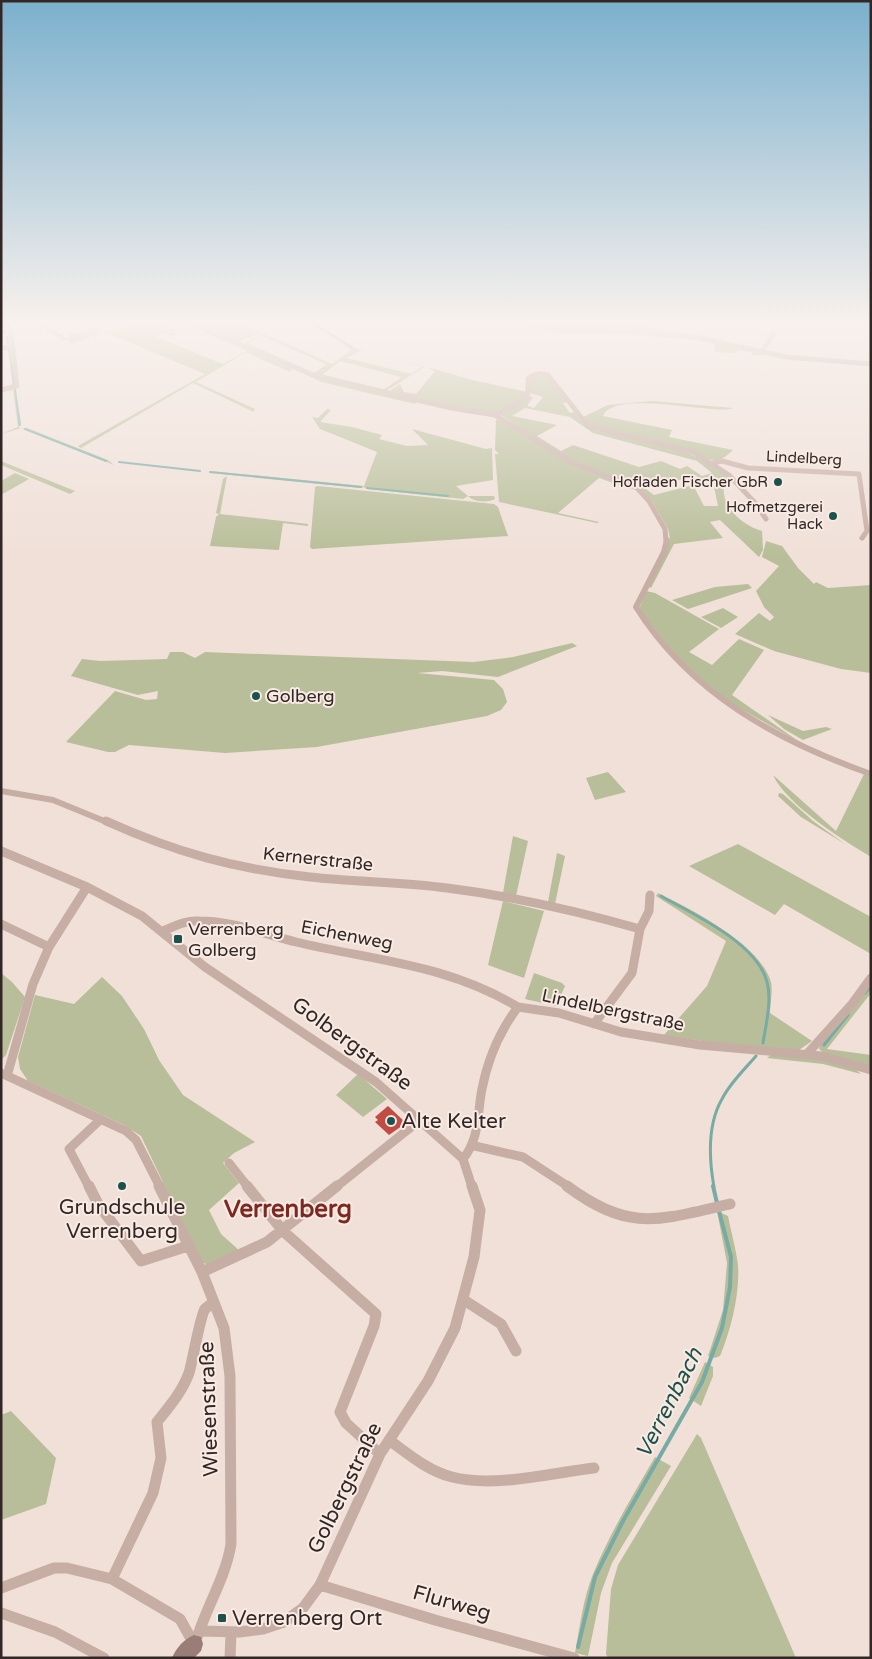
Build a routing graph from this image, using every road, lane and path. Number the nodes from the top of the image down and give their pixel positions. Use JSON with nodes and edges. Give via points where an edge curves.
{"nodes":[{"id":1,"x":424,"y":401,"type":"edge"},
{"id":2,"x":519,"y":401,"type":"edge"},
{"id":3,"x":570,"y":401,"type":"edge"},
{"id":4,"x":495,"y":416,"type":"junction"},
{"id":5,"x":713,"y":463,"type":"junction"},
{"id":6,"x":766,"y":519,"type":"dead end"},
{"id":7,"x":862,"y":538,"type":"dead end"},
{"id":8,"x":871,"y":774,"type":"edge"},
{"id":9,"x":1,"y":791,"type":"edge"},
{"id":10,"x":1,"y":851,"type":"edge"},
{"id":11,"x":87,"y":887,"type":"junction"},
{"id":12,"x":650,"y":896,"type":"dead end"},
{"id":13,"x":1,"y":924,"type":"edge"},
{"id":14,"x":640,"y":929,"type":"junction"},
{"id":15,"x":163,"y":931,"type":"junction"},
{"id":16,"x":49,"y":947,"type":"junction"},
{"id":17,"x":871,"y":978,"type":"edge"},
{"id":18,"x":518,"y":1008,"type":"junction"},
{"id":19,"x":594,"y":1024,"type":"junction"},
{"id":20,"x":807,"y":1054,"type":"junction"},
{"id":21,"x":868,"y":1070,"type":"edge"},
{"id":22,"x":4,"y":1074,"type":"edge"},
{"id":23,"x":101,"y":1118,"type":"junction"},
{"id":24,"x":420,"y":1120,"type":"junction"},
{"id":25,"x":474,"y":1146,"type":"junction"},
{"id":26,"x":463,"y":1159,"type":"junction"},
{"id":27,"x":229,"y":1163,"type":"dead end"},
{"id":28,"x":730,"y":1204,"type":"dead end"},
{"id":29,"x":283,"y":1231,"type":"junction"},
{"id":30,"x":188,"y":1246,"type":"junction"},
{"id":31,"x":202,"y":1272,"type":"junction"},
{"id":32,"x":464,"y":1300,"type":"junction"},
{"id":33,"x":214,"y":1302,"type":"junction"},
{"id":34,"x":516,"y":1352,"type":"dead end"},
{"id":35,"x":388,"y":1440,"type":"junction"},
{"id":36,"x":380,"y":1454,"type":"junction"},
{"id":37,"x":594,"y":1468,"type":"dead end"},
{"id":38,"x":112,"y":1579,"type":"junction"},
{"id":39,"x":320,"y":1585,"type":"junction"},
{"id":40,"x":1,"y":1588,"type":"edge"},
{"id":41,"x":1,"y":1612,"type":"edge"},
{"id":42,"x":230,"y":1633,"type":"junction"},
{"id":43,"x":197,"y":1637,"type":"junction"},
{"id":44,"x":104,"y":1658,"type":"edge"},
{"id":45,"x":180,"y":1658,"type":"edge"},
{"id":46,"x":230,"y":1658,"type":"edge"},
{"id":47,"x":574,"y":1658,"type":"edge"}],
"edges":[{"from":1,"to":4,"type":"street"},
{"from":2,"to":4,"type":"street"},
{"from":3,"to":5,"type":"street","via":[[588,426],[676,446]]},
{"from":4,"to":8,"type":"street","via":[[571,462],[637,488],[649,501],[667,538],[664,552],[636,607],[683,669],[726,702],[802,745]]},
{"from":5,"to":6,"type":"street","via":[[729,475]]},
{"from":5,"to":7,"type":"street","name":"Lindelberg","via":[[722,461],[748,468],[859,474],[867,532]]},
{"from":9,"to":14,"type":"street","name":"Kernerstraße","via":[[43,798],[153,843],[198,857],[310,877],[449,888],[593,916]]},
{"from":10,"to":11,"type":"street","name":"Golbergstraße"},
{"from":11,"to":15,"type":"street","name":"Golbergstraße","via":[[115,900]]},
{"from":11,"to":16,"type":"street"},
{"from":12,"to":14,"type":"street","via":[[649,911]]},
{"from":13,"to":16,"type":"street"},
{"from":14,"to":19,"type":"street","via":[[632,973]]},
{"from":15,"to":18,"type":"street","name":"Eichenweg","via":[[185,922],[229,925],[298,943],[422,966],[482,986]]},
{"from":15,"to":24,"type":"street","name":"Golbergstraße","via":[[205,967],[376,1082]]},
{"from":16,"to":22,"type":"street","via":[[33,984]]},
{"from":17,"to":20,"type":"street"},
{"from":18,"to":19,"type":"street","name":"Lindelbergstraße","via":[[559,1013]]},
{"from":18,"to":25,"type":"street","name":"Lindelbergstraße","via":[[501,1030],[487,1064]]},
{"from":19,"to":20,"type":"street","name":"Lindelbergstraße","via":[[682,1042]]},
{"from":20,"to":21,"type":"street","name":"Lindelbergstraße"},
{"from":22,"to":23,"type":"street","name":"Wiesenstraße"},
{"from":23,"to":30,"type":"street","name":"Wiesenstraße","via":[[136,1140]]},
{"from":23,"to":30,"type":"street","via":[[68,1149],[98,1204],[141,1261]]},
{"from":24,"to":26,"type":"street","name":"Golbergstraße"},
{"from":24,"to":29,"type":"street"},
{"from":25,"to":26,"type":"street"},
{"from":25,"to":28,"type":"street","via":[[509,1151],[530,1160],[586,1200],[613,1214],[634,1219],[655,1220]]},
{"from":26,"to":32,"type":"street","name":"Golbergstraße","via":[[480,1210]]},
{"from":27,"to":29,"type":"street"},
{"from":29,"to":31,"type":"street","via":[[247,1253]]},
{"from":29,"to":36,"type":"street","via":[[376,1314],[340,1412],[346,1423]]},
{"from":30,"to":31,"type":"street","name":"Wiesenstraße"},
{"from":31,"to":33,"type":"street","name":"Wiesenstraße"},
{"from":32,"to":34,"type":"street","via":[[501,1324]]},
{"from":32,"to":35,"type":"street","name":"Golbergstraße","via":[[455,1328],[428,1381]]},
{"from":33,"to":38,"type":"street","via":[[202,1316],[188,1374],[176,1398],[158,1422],[160,1458],[153,1493]]},
{"from":33,"to":43,"type":"street","name":"Wiesenstraße","via":[[224,1328],[230,1376],[232,1544],[228,1562]]},
{"from":35,"to":36,"type":"street","name":"Golbergstraße"},
{"from":35,"to":37,"type":"street","via":[[419,1463],[452,1477],[486,1479]]},
{"from":36,"to":39,"type":"street","name":"Golbergstraße"},
{"from":38,"to":40,"type":"street","via":[[54,1568]]},
{"from":38,"to":43,"type":"street","via":[[180,1619]]},
{"from":39,"to":42,"type":"street","name":"Golbergstraße","via":[[303,1608],[284,1622],[263,1629]]},
{"from":39,"to":47,"type":"street","name":"Flurweg"},
{"from":41,"to":44,"type":"street","via":[[55,1632]]},
{"from":42,"to":43,"type":"street","name":"Golbergstraße"},
{"from":42,"to":46,"type":"street"},
{"from":43,"to":45,"type":"street"}]}
